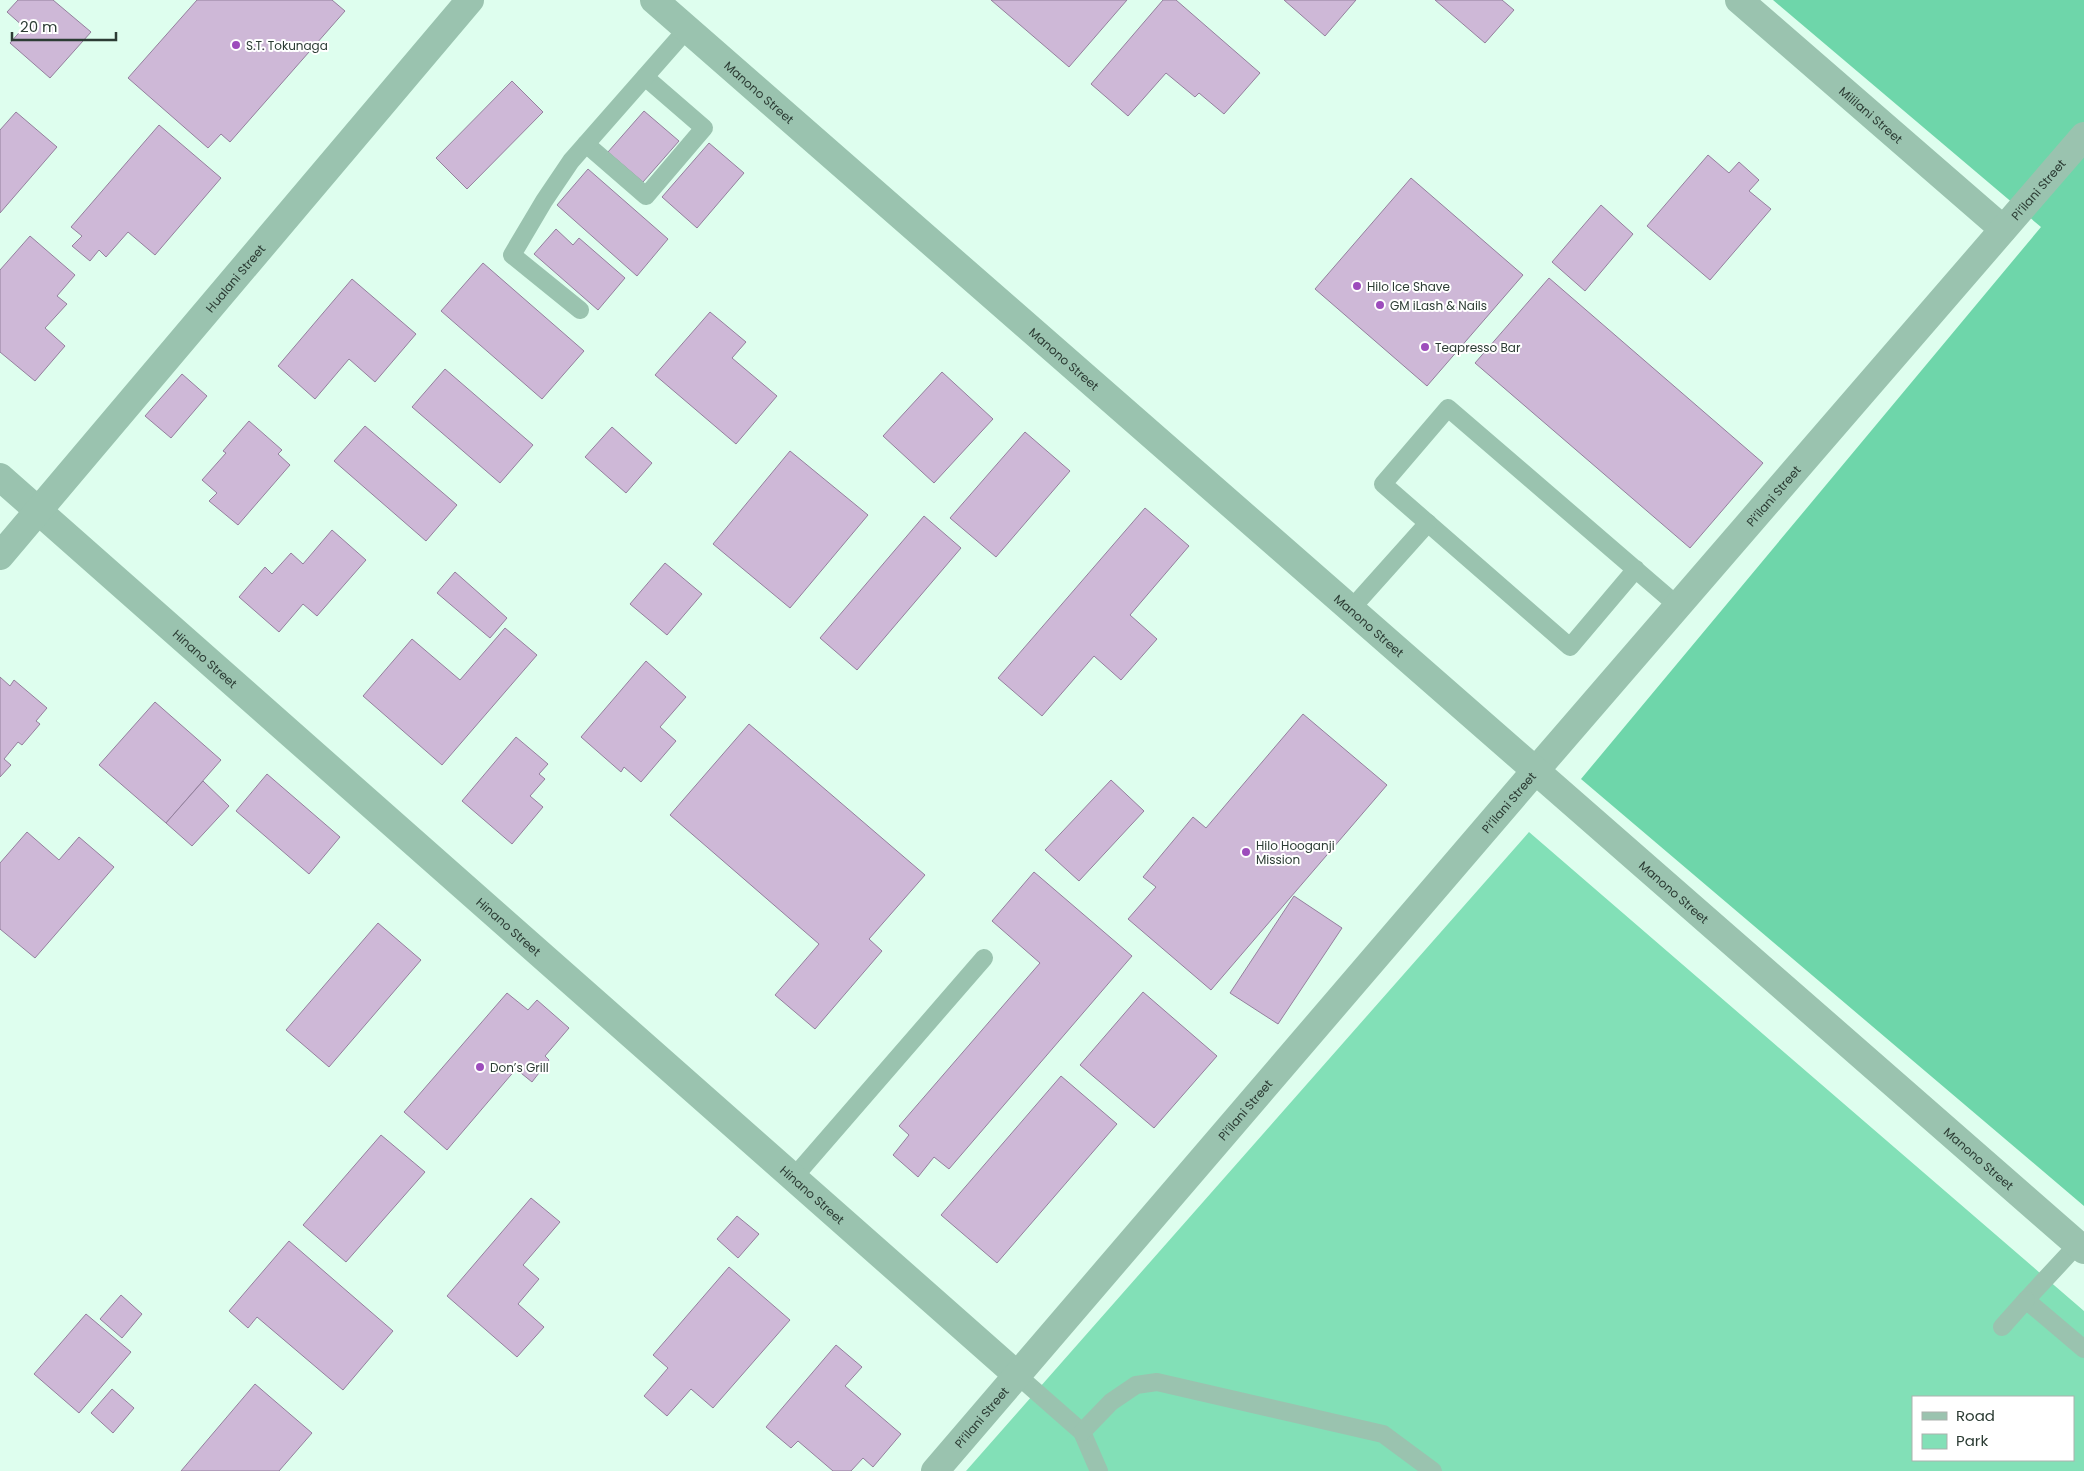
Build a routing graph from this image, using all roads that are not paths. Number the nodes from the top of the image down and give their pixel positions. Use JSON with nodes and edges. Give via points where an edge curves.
{"nodes":[{"id":1,"x":470,"y":0,"type":"edge"},
{"id":2,"x":654,"y":0,"type":"edge"},
{"id":3,"x":1738,"y":0,"type":"edge"},
{"id":4,"x":688,"y":29,"type":"junction"},
{"id":5,"x":645,"y":77,"type":"junction"},
{"id":6,"x":2084,"y":136,"type":"edge"},
{"id":7,"x":586,"y":144,"type":"junction"},
{"id":8,"x":2003,"y":229,"type":"junction"},
{"id":9,"x":580,"y":310,"type":"dead end"},
{"id":10,"x":0,"y":477,"type":"edge"},
{"id":11,"x":40,"y":511,"type":"junction"},
{"id":12,"x":1428,"y":523,"type":"junction"},
{"id":13,"x":0,"y":556,"type":"edge"},
{"id":14,"x":1636,"y":569,"type":"junction"},
{"id":15,"x":1678,"y":606,"type":"junction"},
{"id":16,"x":1351,"y":609,"type":"junction"},
{"id":17,"x":1536,"y":770,"type":"junction"},
{"id":18,"x":984,"y":958,"type":"dead end"},
{"id":19,"x":794,"y":1177,"type":"junction"},
{"id":20,"x":2081,"y":1247,"type":"edge"},
{"id":21,"x":2026,"y":1300,"type":"junction"},
{"id":22,"x":2002,"y":1328,"type":"dead end"},
{"id":23,"x":2084,"y":1349,"type":"edge"},
{"id":24,"x":1017,"y":1375,"type":"junction"},
{"id":25,"x":1082,"y":1432,"type":"junction"},
{"id":26,"x":935,"y":1471,"type":"edge"},
{"id":27,"x":1099,"y":1471,"type":"edge"},
{"id":28,"x":1433,"y":1471,"type":"edge"}],
"edges":[{"from":1,"to":11,"type":"street","name":"Hualani Street"},
{"from":2,"to":4,"type":"street","name":"Manono Street"},
{"from":3,"to":8,"type":"street","name":"Mililani Street"},
{"from":4,"to":5,"type":"lane"},
{"from":4,"to":16,"type":"street","name":"Manono Street"},
{"from":5,"to":7,"type":"lane"},
{"from":5,"to":7,"type":"lane","via":[[704,128],[646,196]]},
{"from":6,"to":8,"type":"street","name":"Pi‘ilani Street"},
{"from":7,"to":9,"type":"lane","via":[[544,201],[512,255]]},
{"from":8,"to":15,"type":"street","name":"Pi‘ilani Street"},
{"from":10,"to":11,"type":"street","name":"Hinano Street"},
{"from":11,"to":13,"type":"street","name":"Hualani Street"},
{"from":11,"to":19,"type":"street","name":"Hinano Street"},
{"from":12,"to":14,"type":"lane","via":[[1570,647]]},
{"from":12,"to":14,"type":"lane","via":[[1384,484],[1448,408]]},
{"from":12,"to":16,"type":"lane"},
{"from":14,"to":15,"type":"lane"},
{"from":15,"to":17,"type":"street","name":"Pi‘ilani Street"},
{"from":16,"to":17,"type":"street","name":"Manono Street"},
{"from":17,"to":20,"type":"street","name":"Manono Street"},
{"from":17,"to":24,"type":"street","name":"Pi‘ilani Street"},
{"from":18,"to":19,"type":"lane"},
{"from":19,"to":24,"type":"street","name":"Hinano Street"},
{"from":20,"to":21,"type":"lane"},
{"from":21,"to":22,"type":"lane"},
{"from":21,"to":23,"type":"lane"},
{"from":24,"to":25,"type":"lane"},
{"from":24,"to":26,"type":"street","name":"Pi‘ilani Street"},
{"from":25,"to":27,"type":"lane"},
{"from":25,"to":28,"type":"lane","via":[[1111,1402],[1136,1385],[1157,1382],[1383,1434]]}]}
